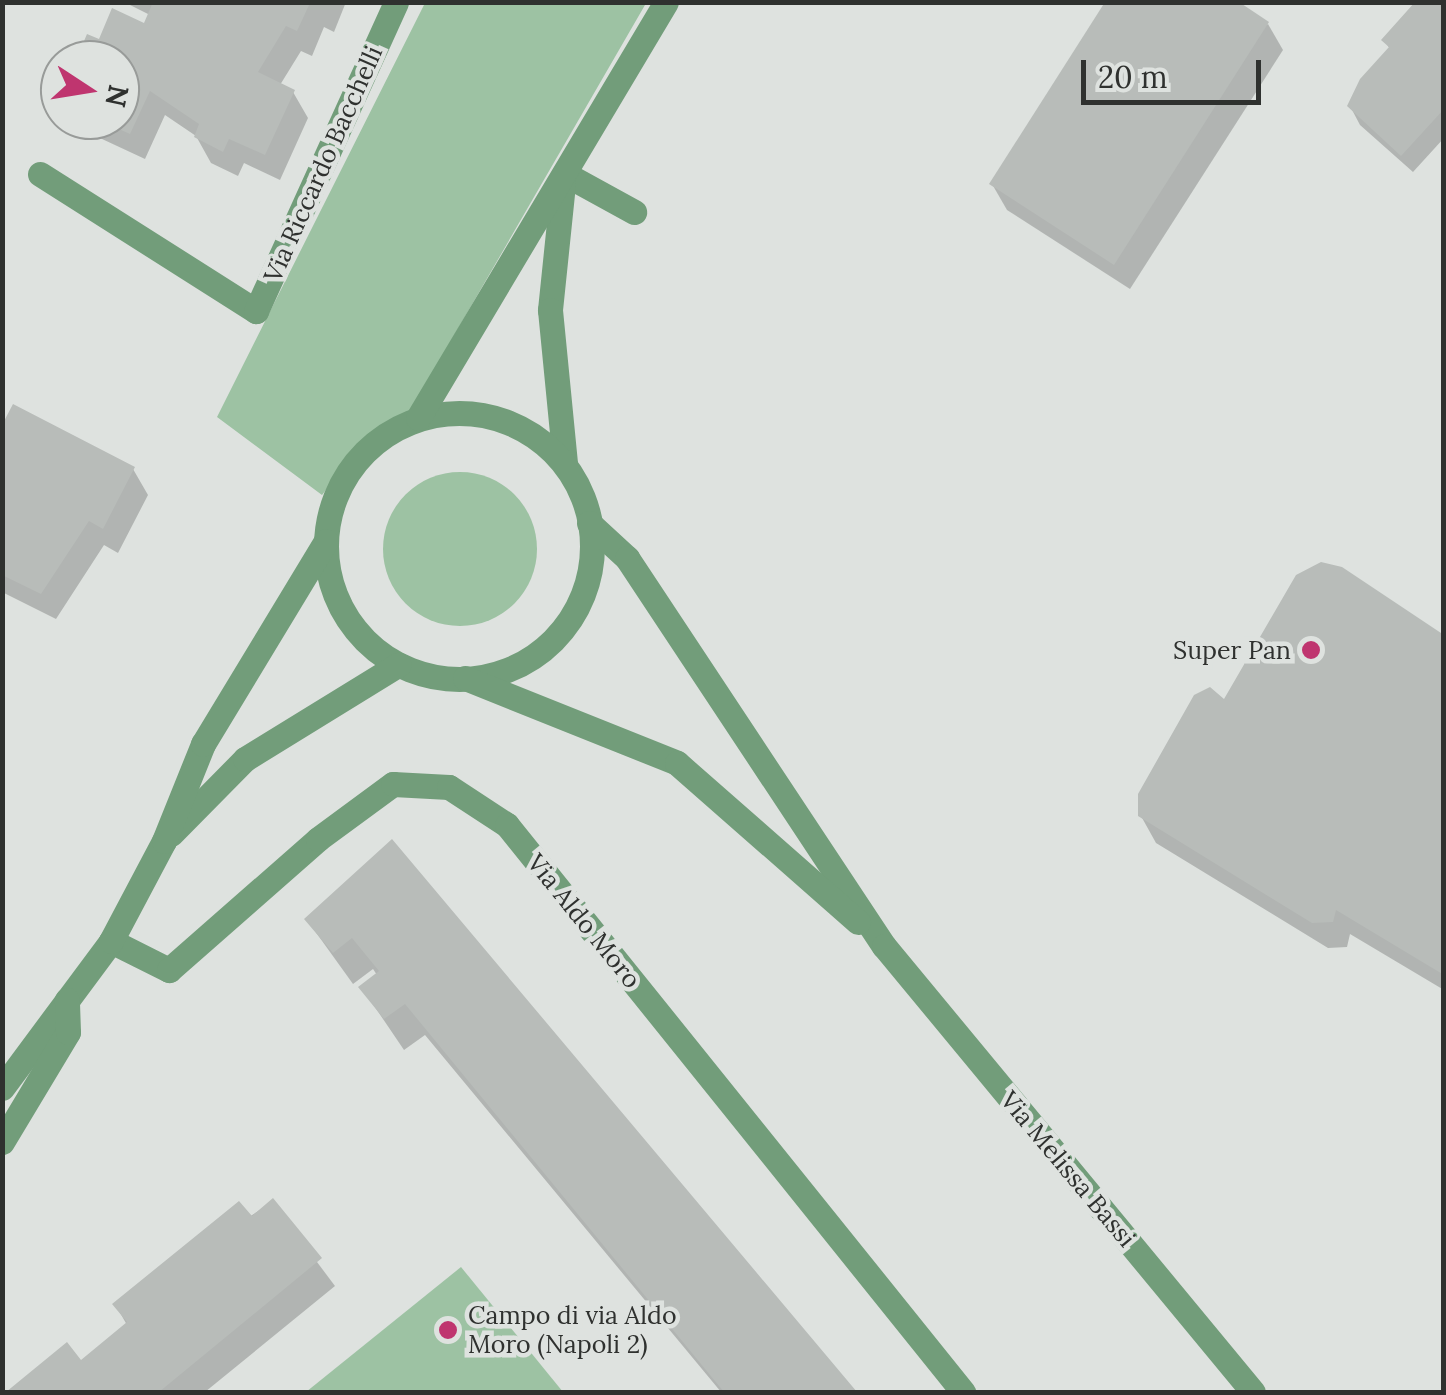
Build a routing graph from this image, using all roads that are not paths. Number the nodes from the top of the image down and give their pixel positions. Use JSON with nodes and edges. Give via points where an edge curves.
{"nodes":[{"id":1,"x":396,"y":2,"type":"edge"},
{"id":2,"x":666,"y":2,"type":"edge"},
{"id":3,"x":40,"y":174,"type":"dead end"},
{"id":4,"x":564,"y":174,"type":"junction"},
{"id":5,"x":634,"y":212,"type":"dead end"},
{"id":6,"x":418,"y":418,"type":"junction"},
{"id":7,"x":565,"y":464,"type":"junction"},
{"id":8,"x":589,"y":523,"type":"junction"},
{"id":9,"x":326,"y":541,"type":"junction"},
{"id":10,"x":398,"y":666,"type":"junction"},
{"id":11,"x":464,"y":678,"type":"junction"},
{"id":12,"x":164,"y":841,"type":"junction"},
{"id":13,"x":111,"y":941,"type":"junction"},
{"id":14,"x":884,"y":946,"type":"junction"},
{"id":15,"x":67,"y":1000,"type":"junction"},
{"id":16,"x":2,"y":1088,"type":"edge"},
{"id":17,"x":2,"y":1142,"type":"edge"},
{"id":18,"x":963,"y":1392,"type":"edge"},
{"id":19,"x":1253,"y":1392,"type":"edge"}],
"edges":[{"from":1,"to":3,"type":"street","name":"Via Riccardo Bacchelli","via":[[256,311]]},
{"from":2,"to":4,"type":"street"},
{"from":4,"to":5,"type":"street"},
{"from":4,"to":6,"type":"street"},
{"from":4,"to":7,"type":"street","via":[[550,310]]},
{"from":6,"to":7,"type":"street","via":[[458,412],[499,417],[536,435]]},
{"from":6,"to":9,"type":"street","via":[[382,436],[352,465],[334,501]]},
{"from":7,"to":8,"type":"street"},
{"from":8,"to":11,"type":"street","via":[[584,594],[559,634],[524,663]]},
{"from":8,"to":14,"type":"street","name":"Via Melissa Bassi","via":[[627,558]]},
{"from":9,"to":10,"type":"street","via":[[344,614]]},
{"from":9,"to":12,"type":"street","via":[[203,744]]},
{"from":10,"to":11,"type":"street"},
{"from":10,"to":12,"type":"street","via":[[245,759]]},
{"from":11,"to":14,"type":"street","name":"Via Melissa Bassi","via":[[677,763]]},
{"from":12,"to":13,"type":"street"},
{"from":13,"to":15,"type":"street"},
{"from":13,"to":18,"type":"street","name":"Via Aldo Moro","via":[[169,970],[318,838],[393,784],[448,787],[508,825]]},
{"from":14,"to":19,"type":"street","name":"Via Melissa Bassi"},
{"from":15,"to":16,"type":"street"},
{"from":15,"to":17,"type":"street","via":[[68,1032]]}]}
